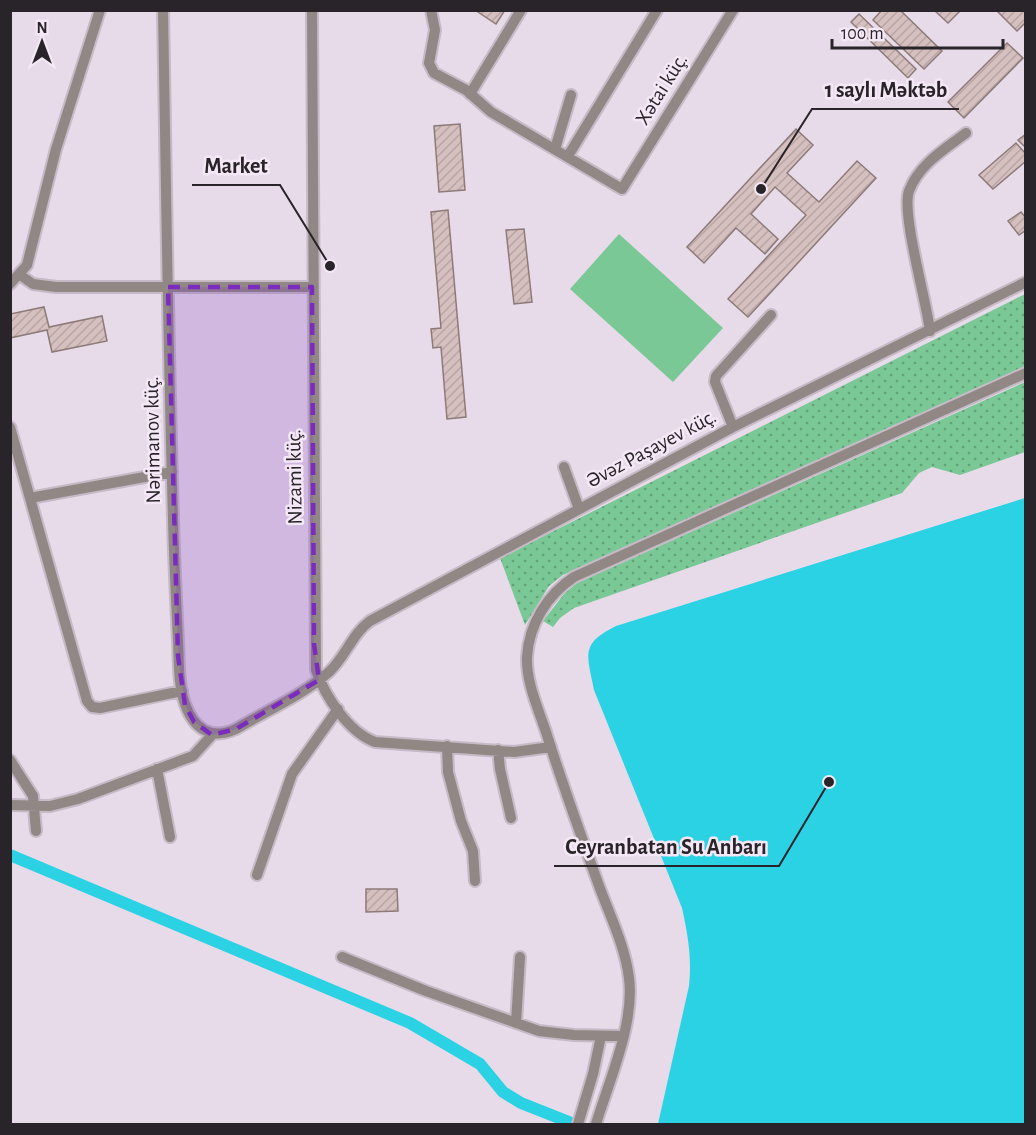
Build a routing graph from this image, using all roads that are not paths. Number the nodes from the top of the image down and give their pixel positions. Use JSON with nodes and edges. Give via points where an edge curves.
{"nodes":[{"id":1,"x":100,"y":10,"type":"edge"},
{"id":2,"x":163,"y":10,"type":"edge"},
{"id":3,"x":312,"y":10,"type":"edge"},
{"id":4,"x":431,"y":10,"type":"edge"},
{"id":5,"x":521,"y":10,"type":"edge"},
{"id":6,"x":657,"y":10,"type":"edge"},
{"id":7,"x":733,"y":10,"type":"edge"},
{"id":8,"x":470,"y":94,"type":"junction"},
{"id":9,"x":571,"y":95,"type":"dead end"},
{"id":10,"x":966,"y":133,"type":"dead end"},
{"id":11,"x":555,"y":149,"type":"junction"},
{"id":12,"x":568,"y":156,"type":"junction"},
{"id":13,"x":20,"y":275,"type":"junction"},
{"id":14,"x":1026,"y":282,"type":"edge"},
{"id":15,"x":10,"y":284,"type":"edge"},
{"id":16,"x":168,"y":287,"type":"junction"},
{"id":17,"x":312,"y":287,"type":"junction"},
{"id":18,"x":771,"y":315,"type":"dead end"},
{"id":19,"x":930,"y":331,"type":"junction"},
{"id":20,"x":1026,"y":373,"type":"edge"},
{"id":21,"x":10,"y":427,"type":"edge"},
{"id":22,"x":733,"y":427,"type":"junction"},
{"id":23,"x":564,"y":467,"type":"dead end"},
{"id":24,"x":172,"y":472,"type":"junction"},
{"id":25,"x":30,"y":498,"type":"junction"},
{"id":26,"x":579,"y":509,"type":"junction"},
{"id":27,"x":320,"y":680,"type":"junction"},
{"id":28,"x":182,"y":691,"type":"junction"},
{"id":29,"x":338,"y":709,"type":"junction"},
{"id":30,"x":212,"y":735,"type":"junction"},
{"id":31,"x":447,"y":746,"type":"junction"},
{"id":32,"x":551,"y":747,"type":"junction"},
{"id":33,"x":498,"y":750,"type":"junction"},
{"id":34,"x":10,"y":760,"type":"edge"},
{"id":35,"x":157,"y":769,"type":"junction"},
{"id":36,"x":10,"y":805,"type":"edge"},
{"id":37,"x":34,"y":806,"type":"junction"},
{"id":38,"x":511,"y":818,"type":"dead end"},
{"id":39,"x":36,"y":831,"type":"dead end"},
{"id":40,"x":170,"y":837,"type":"dead end"},
{"id":41,"x":257,"y":875,"type":"dead end"},
{"id":42,"x":475,"y":881,"type":"dead end"},
{"id":43,"x":342,"y":957,"type":"dead end"},
{"id":44,"x":520,"y":957,"type":"dead end"},
{"id":45,"x":516,"y":1023,"type":"junction"},
{"id":46,"x":602,"y":1036,"type":"junction"},
{"id":47,"x":622,"y":1036,"type":"junction"},
{"id":48,"x":578,"y":1125,"type":"edge"},
{"id":49,"x":596,"y":1125,"type":"edge"}],
"edges":[{"from":1,"to":13,"type":"street","via":[[53,160],[27,265]]},
{"from":2,"to":16,"type":"street","name":"Nərimanov küç."},
{"from":3,"to":17,"type":"street","name":"Nizami küç."},
{"from":4,"to":8,"type":"street","via":[[435,30],[430,68]]},
{"from":5,"to":8,"type":"street"},
{"from":6,"to":12,"type":"street"},
{"from":7,"to":12,"type":"street","name":"Xətai küç.","via":[[622,189]]},
{"from":8,"to":11,"type":"street","via":[[491,112]]},
{"from":9,"to":11,"type":"street"},
{"from":10,"to":19,"type":"street","via":[[928,161],[908,195],[921,298]]},
{"from":11,"to":12,"type":"street"},
{"from":13,"to":15,"type":"street"},
{"from":13,"to":16,"type":"street","via":[[33,284],[56,287]]},
{"from":14,"to":19,"type":"street","name":"Əvəz Paşayev küç."},
{"from":16,"to":17,"type":"street"},
{"from":16,"to":24,"type":"street","name":"Nərimanov küç."},
{"from":17,"to":27,"type":"street","name":"Nizami küç.","via":[[314,644]]},
{"from":18,"to":22,"type":"street","via":[[716,376]]},
{"from":19,"to":22,"type":"street","name":"Əvəz Paşayev küç."},
{"from":20,"to":32,"type":"street","via":[[563,585],[536,621],[527,658],[530,682]]},
{"from":21,"to":25,"type":"street"},
{"from":22,"to":26,"type":"street","name":"Əvəz Paşayev küç."},
{"from":23,"to":26,"type":"street"},
{"from":24,"to":25,"type":"street"},
{"from":24,"to":28,"type":"street","name":"Nərimanov küç."},
{"from":25,"to":28,"type":"street","via":[[87,701],[100,708]]},
{"from":26,"to":27,"type":"street","name":"Əvəz Paşayev küç.","via":[[370,621]]},
{"from":27,"to":29,"type":"street","name":"Nizami küç."},
{"from":27,"to":30,"type":"street","via":[[236,729]]},
{"from":28,"to":30,"type":"street","name":"Nərimanov küç.","via":[[194,722]]},
{"from":29,"to":31,"type":"street","name":"Nizami küç.","via":[[356,731],[375,742]]},
{"from":29,"to":41,"type":"street","via":[[291,774]]},
{"from":30,"to":35,"type":"street","via":[[192,756]]},
{"from":31,"to":33,"type":"street","name":"Nizami küç."},
{"from":31,"to":42,"type":"street","via":[[448,772],[460,821],[473,851]]},
{"from":32,"to":33,"type":"street","name":"Nizami küç."},
{"from":32,"to":47,"type":"street","via":[[627,964],[629,999]]},
{"from":33,"to":38,"type":"street"},
{"from":34,"to":37,"type":"street","via":[[30,788]]},
{"from":35,"to":37,"type":"street","via":[[78,799]]},
{"from":35,"to":40,"type":"street"},
{"from":36,"to":37,"type":"street"},
{"from":37,"to":39,"type":"street"},
{"from":43,"to":45,"type":"street"},
{"from":44,"to":45,"type":"street"},
{"from":45,"to":46,"type":"street","via":[[555,1034]]},
{"from":46,"to":47,"type":"street"},
{"from":46,"to":48,"type":"street"},
{"from":47,"to":49,"type":"street"}]}
